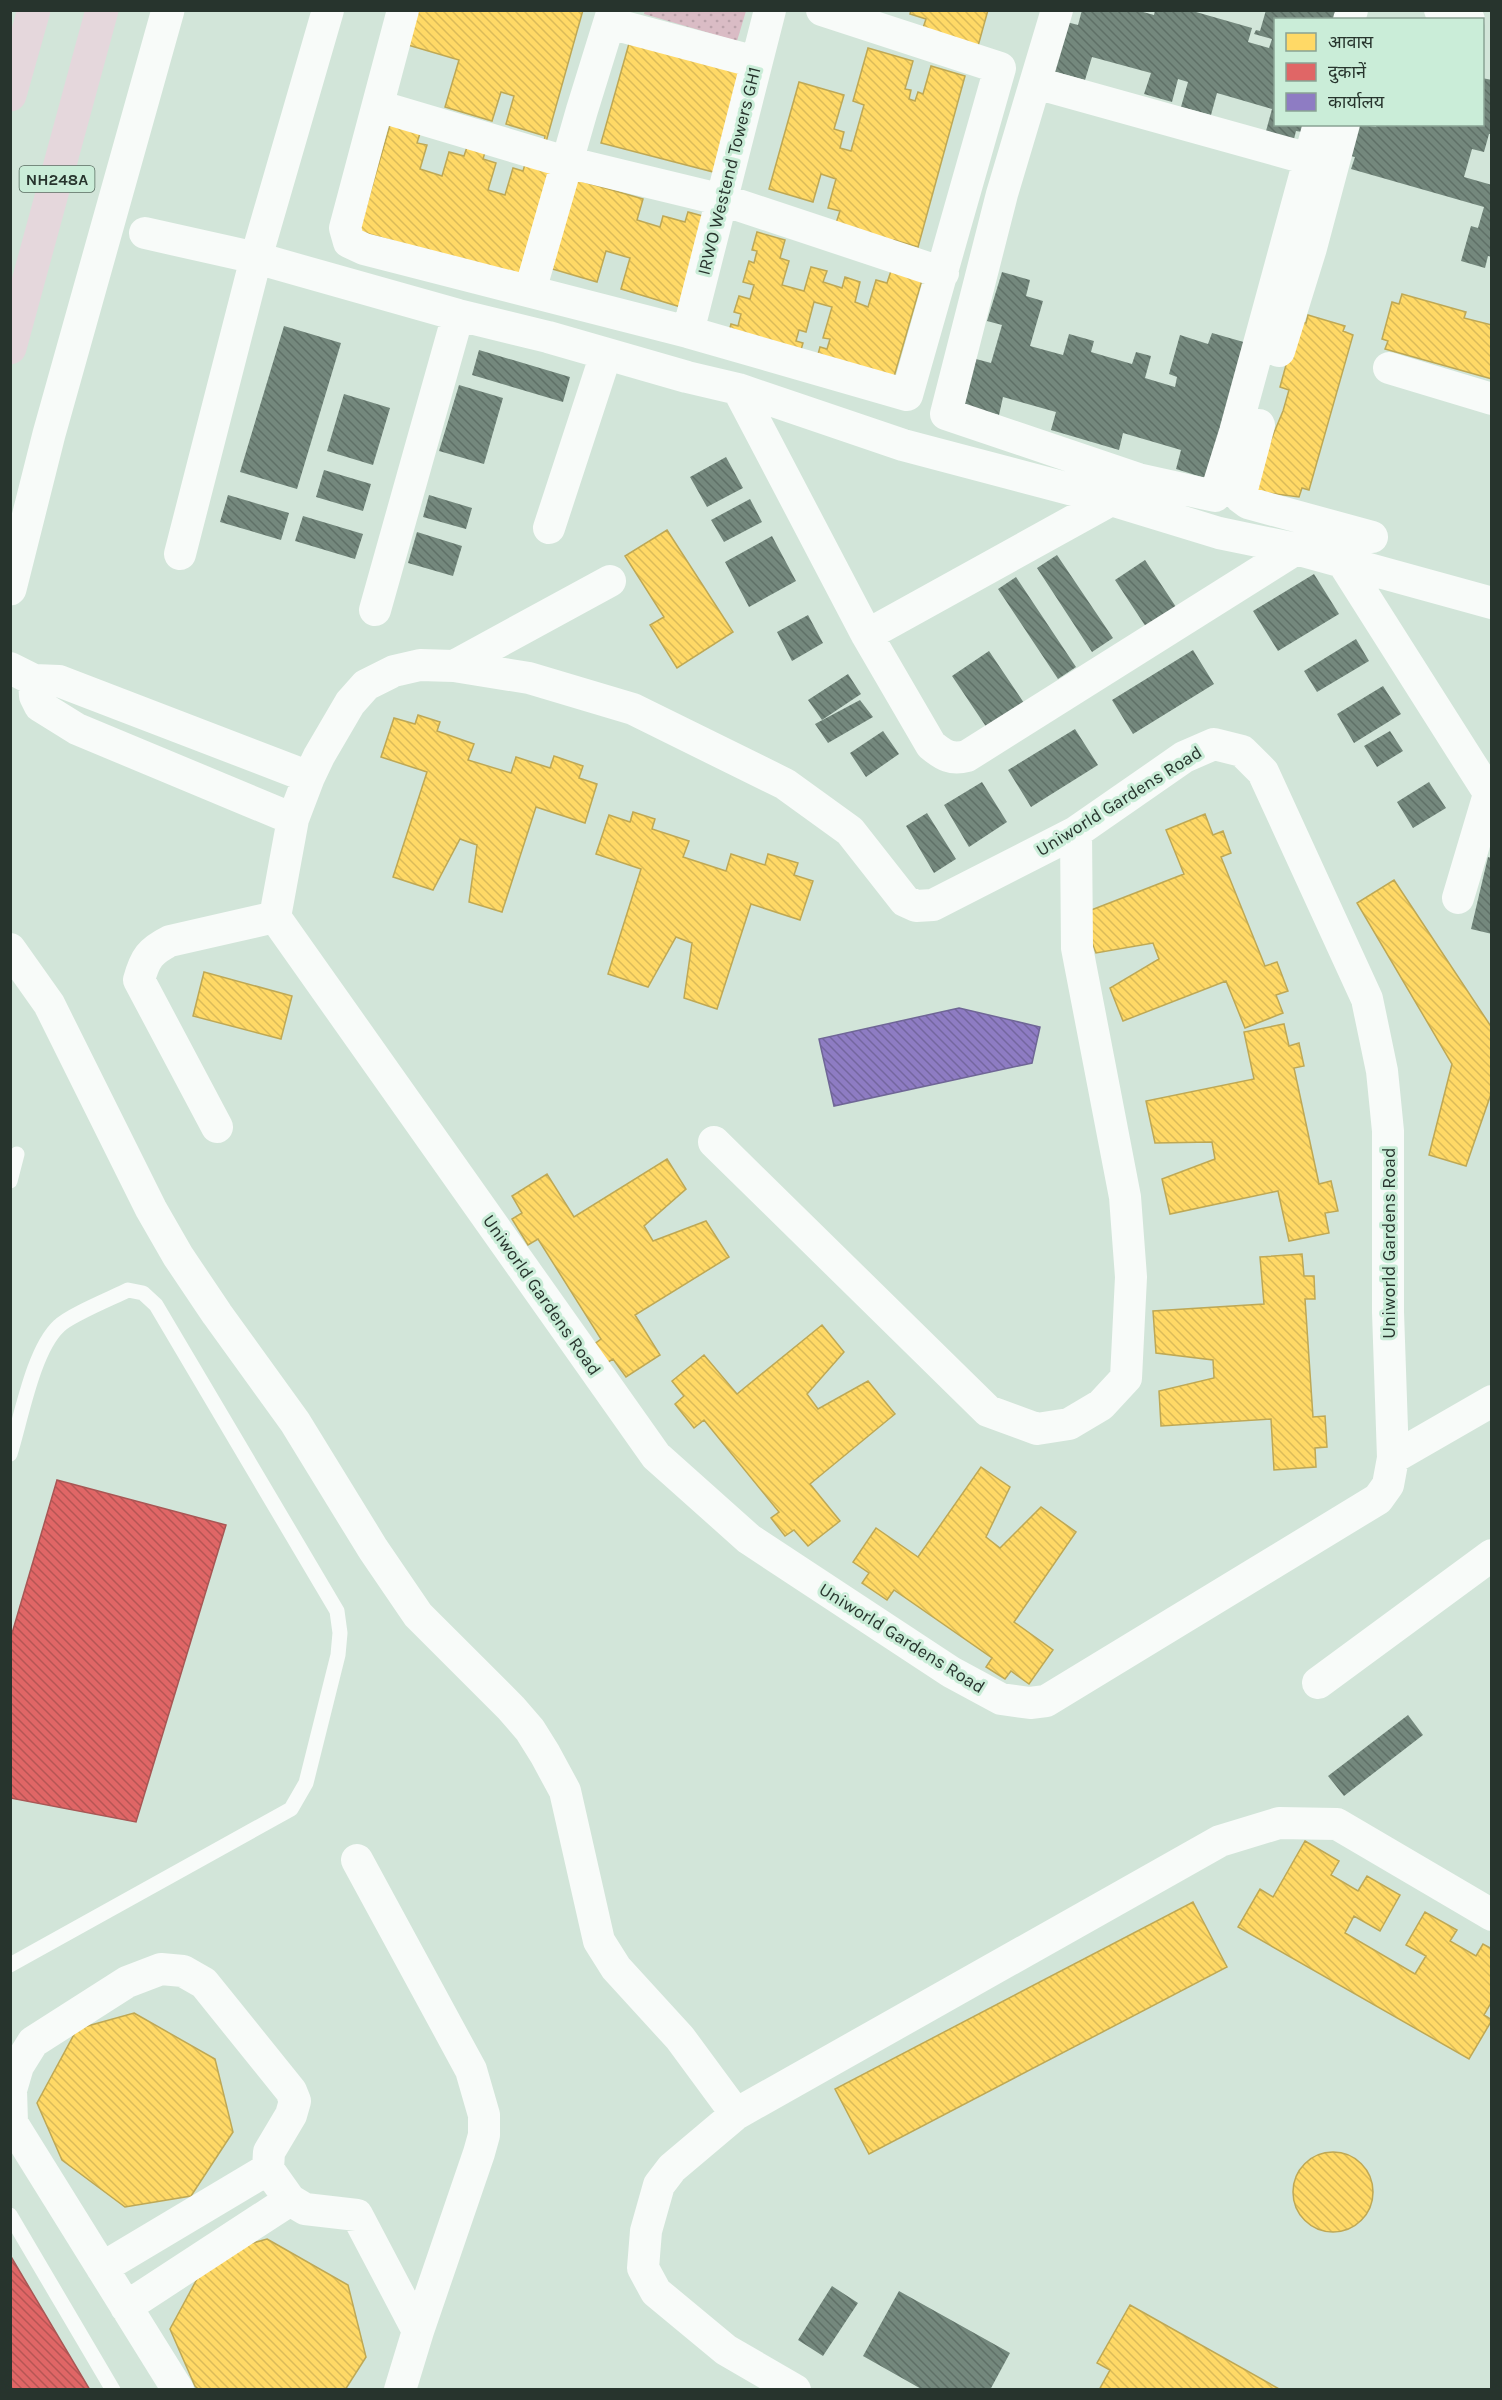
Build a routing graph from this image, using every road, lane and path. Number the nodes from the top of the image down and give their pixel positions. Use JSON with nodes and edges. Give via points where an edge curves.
{"nodes":[{"id":1,"x":34,"y":10,"type":"edge"},
{"id":2,"x":102,"y":10,"type":"edge"},
{"id":3,"x":168,"y":10,"type":"edge"},
{"id":4,"x":328,"y":10,"type":"edge"},
{"id":5,"x":403,"y":10,"type":"edge"},
{"id":6,"x":770,"y":10,"type":"edge"},
{"id":7,"x":822,"y":10,"type":"edge"},
{"id":8,"x":1057,"y":10,"type":"edge"},
{"id":9,"x":1440,"y":10,"type":"edge"},
{"id":10,"x":611,"y":17,"type":"edge"},
{"id":11,"x":1463,"y":18,"type":"edge"},
{"id":12,"x":756,"y":62,"type":"junction"},
{"id":13,"x":1036,"y":83,"type":"junction"},
{"id":14,"x":10,"y":95,"type":"edge"},
{"id":15,"x":378,"y":105,"type":"junction"},
{"id":16,"x":1318,"y":126,"type":"edge"},
{"id":17,"x":1343,"y":126,"type":"edge"},
{"id":18,"x":1309,"y":159,"type":"junction"},
{"id":19,"x":566,"y":162,"type":"junction"},
{"id":20,"x":723,"y":200,"type":"junction"},
{"id":21,"x":145,"y":232,"type":"dead end"},
{"id":22,"x":256,"y":258,"type":"junction"},
{"id":23,"x":943,"y":273,"type":"junction"},
{"id":24,"x":530,"y":291,"type":"junction"},
{"id":25,"x":458,"y":315,"type":"junction"},
{"id":26,"x":688,"y":332,"type":"junction"},
{"id":27,"x":10,"y":348,"type":"edge"},
{"id":28,"x":606,"y":354,"type":"junction"},
{"id":29,"x":1389,"y":368,"type":"dead end"},
{"id":30,"x":738,"y":388,"type":"junction"},
{"id":31,"x":1491,"y":399,"type":"edge"},
{"id":32,"x":1111,"y":500,"type":"junction"},
{"id":33,"x":549,"y":528,"type":"dead end"},
{"id":34,"x":1372,"y":537,"type":"dead end"},
{"id":35,"x":1296,"y":549,"type":"junction"},
{"id":36,"x":180,"y":554,"type":"dead end"},
{"id":37,"x":1342,"y":561,"type":"junction"},
{"id":38,"x":610,"y":581,"type":"dead end"},
{"id":39,"x":10,"y":590,"type":"edge"},
{"id":40,"x":1491,"y":603,"type":"edge"},
{"id":41,"x":375,"y":610,"type":"dead end"},
{"id":42,"x":867,"y":635,"type":"junction"},
{"id":43,"x":454,"y":666,"type":"junction"},
{"id":44,"x":22,"y":674,"type":"edge"},
{"id":45,"x":309,"y":777,"type":"junction"},
{"id":46,"x":1490,"y":788,"type":"edge"},
{"id":47,"x":293,"y":819,"type":"junction"},
{"id":48,"x":1076,"y":832,"type":"junction"},
{"id":49,"x":1458,"y":898,"type":"dead end"},
{"id":50,"x":275,"y":917,"type":"junction"},
{"id":51,"x":10,"y":949,"type":"edge"},
{"id":52,"x":217,"y":1127,"type":"dead end"},
{"id":53,"x":714,"y":1142,"type":"dead end"},
{"id":54,"x":17,"y":1154,"type":"dead end"},
{"id":55,"x":10,"y":1181,"type":"edge"},
{"id":56,"x":1491,"y":1401,"type":"edge"},
{"id":57,"x":10,"y":1454,"type":"edge"},
{"id":58,"x":1393,"y":1458,"type":"junction"},
{"id":59,"x":1491,"y":1555,"type":"edge"},
{"id":60,"x":1318,"y":1683,"type":"dead end"},
{"id":61,"x":357,"y":1860,"type":"dead end"},
{"id":62,"x":1491,"y":1915,"type":"edge"},
{"id":63,"x":10,"y":1965,"type":"edge"},
{"id":64,"x":736,"y":2114,"type":"junction"},
{"id":65,"x":268,"y":2169,"type":"junction"},
{"id":66,"x":290,"y":2200,"type":"junction"},
{"id":67,"x":10,"y":2215,"type":"edge"},
{"id":68,"x":102,"y":2268,"type":"junction"},
{"id":69,"x":126,"y":2307,"type":"junction"},
{"id":70,"x":418,"y":2331,"type":"junction"},
{"id":71,"x":113,"y":2390,"type":"edge"},
{"id":72,"x":178,"y":2390,"type":"edge"},
{"id":73,"x":400,"y":2390,"type":"edge"},
{"id":74,"x":795,"y":2390,"type":"edge"}],
"edges":[{"from":1,"to":14,"type":"highway"},
{"from":2,"to":27,"type":"highway","number":"NH248A"},
{"from":3,"to":39,"type":"main road","via":[[49,435]]},
{"from":4,"to":22,"type":"street"},
{"from":5,"to":15,"type":"street"},
{"from":6,"to":12,"type":"street","name":"IRWO Westend Towers GH1"},
{"from":7,"to":23,"type":"street","via":[[1000,68]]},
{"from":8,"to":13,"type":"street"},
{"from":9,"to":11,"type":"street"},
{"from":10,"to":12,"type":"street"},
{"from":10,"to":19,"type":"street"},
{"from":12,"to":20,"type":"street","name":"IRWO Westend Towers GH1"},
{"from":13,"to":18,"type":"street"},
{"from":13,"to":18,"type":"street","via":[[1002,194],[946,414],[1138,479],[1215,496]]},
{"from":15,"to":19,"type":"street"},
{"from":15,"to":24,"type":"street","via":[[345,228],[349,242]]},
{"from":16,"to":18,"type":"street"},
{"from":17,"to":34,"type":"street","via":[[1240,497],[1248,503]]},
{"from":19,"to":20,"type":"street"},
{"from":19,"to":24,"type":"street"},
{"from":20,"to":23,"type":"street"},
{"from":20,"to":26,"type":"street","name":"IRWO Westend Towers GH1"},
{"from":21,"to":22,"type":"street"},
{"from":22,"to":25,"type":"street"},
{"from":22,"to":36,"type":"street"},
{"from":23,"to":26,"type":"street","via":[[907,395]]},
{"from":24,"to":26,"type":"street"},
{"from":25,"to":28,"type":"street"},
{"from":25,"to":41,"type":"street"},
{"from":28,"to":30,"type":"street"},
{"from":28,"to":33,"type":"street"},
{"from":29,"to":31,"type":"street"},
{"from":30,"to":32,"type":"street","via":[[903,445]]},
{"from":30,"to":42,"type":"street"},
{"from":32,"to":35,"type":"street","via":[[1219,533]]},
{"from":32,"to":42,"type":"street"},
{"from":35,"to":37,"type":"street"},
{"from":35,"to":42,"type":"street","via":[[968,756],[956,759],[943,755],[932,745]]},
{"from":37,"to":40,"type":"street"},
{"from":37,"to":46,"type":"street"},
{"from":38,"to":43,"type":"street"},
{"from":43,"to":45,"type":"street","name":"Uniworld Gardens Road","via":[[420,665],[394,671],[366,685],[350,703]]},
{"from":43,"to":48,"type":"street","name":"Uniworld Gardens Road","via":[[530,678],[633,709],[785,784],[850,831],[896,891],[916,906],[933,905]]},
{"from":44,"to":45,"type":"street","via":[[59,681]]},
{"from":44,"to":47,"type":"street","via":[[40,706],[77,729]]},
{"from":45,"to":47,"type":"street","name":"Uniworld Gardens Road"},
{"from":46,"to":49,"type":"street"},
{"from":47,"to":50,"type":"street","name":"Uniworld Gardens Road"},
{"from":48,"to":53,"type":"street","via":[[1077,948],[1125,1197],[1131,1277],[1126,1378],[1101,1405],[1069,1424],[1037,1429],[988,1411]]},
{"from":48,"to":58,"type":"street","name":"Uniworld Gardens Road","via":[[1184,757],[1214,744],[1242,751],[1263,772],[1367,999],[1382,1071],[1388,1131]]},
{"from":50,"to":52,"type":"street","via":[[170,941],[154,949],[139,980]]},
{"from":50,"to":58,"type":"street","name":"Uniworld Gardens Road","via":[[656,1456],[749,1539],[951,1672],[1001,1699],[1046,1701],[1370,1505],[1388,1485]]},
{"from":51,"to":64,"type":"street","via":[[49,1004],[178,1256],[265,1377],[418,1615],[511,1708],[545,1754],[565,1791],[599,1941],[616,1968],[680,2038]]},
{"from":54,"to":55,"type":"lane"},
{"from":56,"to":58,"type":"street"},
{"from":57,"to":63,"type":"lane","via":[[40,1353],[60,1324],[128,1290],[143,1293],[156,1305],[337,1611],[340,1633],[306,1783],[291,1809]]},
{"from":59,"to":60,"type":"street"},
{"from":61,"to":70,"type":"street","via":[[471,2070],[484,2115],[479,2153]]},
{"from":62,"to":64,"type":"street","via":[[1337,1824],[1279,1823],[1220,1841]]},
{"from":64,"to":74,"type":"street","via":[[672,2168],[659,2186],[646,2231],[643,2268],[656,2292],[726,2350]]},
{"from":65,"to":66,"type":"street"},
{"from":65,"to":68,"type":"street"},
{"from":65,"to":68,"type":"street","via":[[269,2152],[291,2115],[295,2101],[291,2091],[204,1983],[183,1971],[161,1969],[127,1982],[33,2042],[18,2066],[11,2090],[12,2123]]},
{"from":66,"to":69,"type":"street"},
{"from":66,"to":70,"type":"street","via":[[305,2209],[357,2215]]},
{"from":67,"to":71,"type":"lane"},
{"from":68,"to":69,"type":"street"},
{"from":69,"to":72,"type":"street"},
{"from":70,"to":73,"type":"street"}]}
